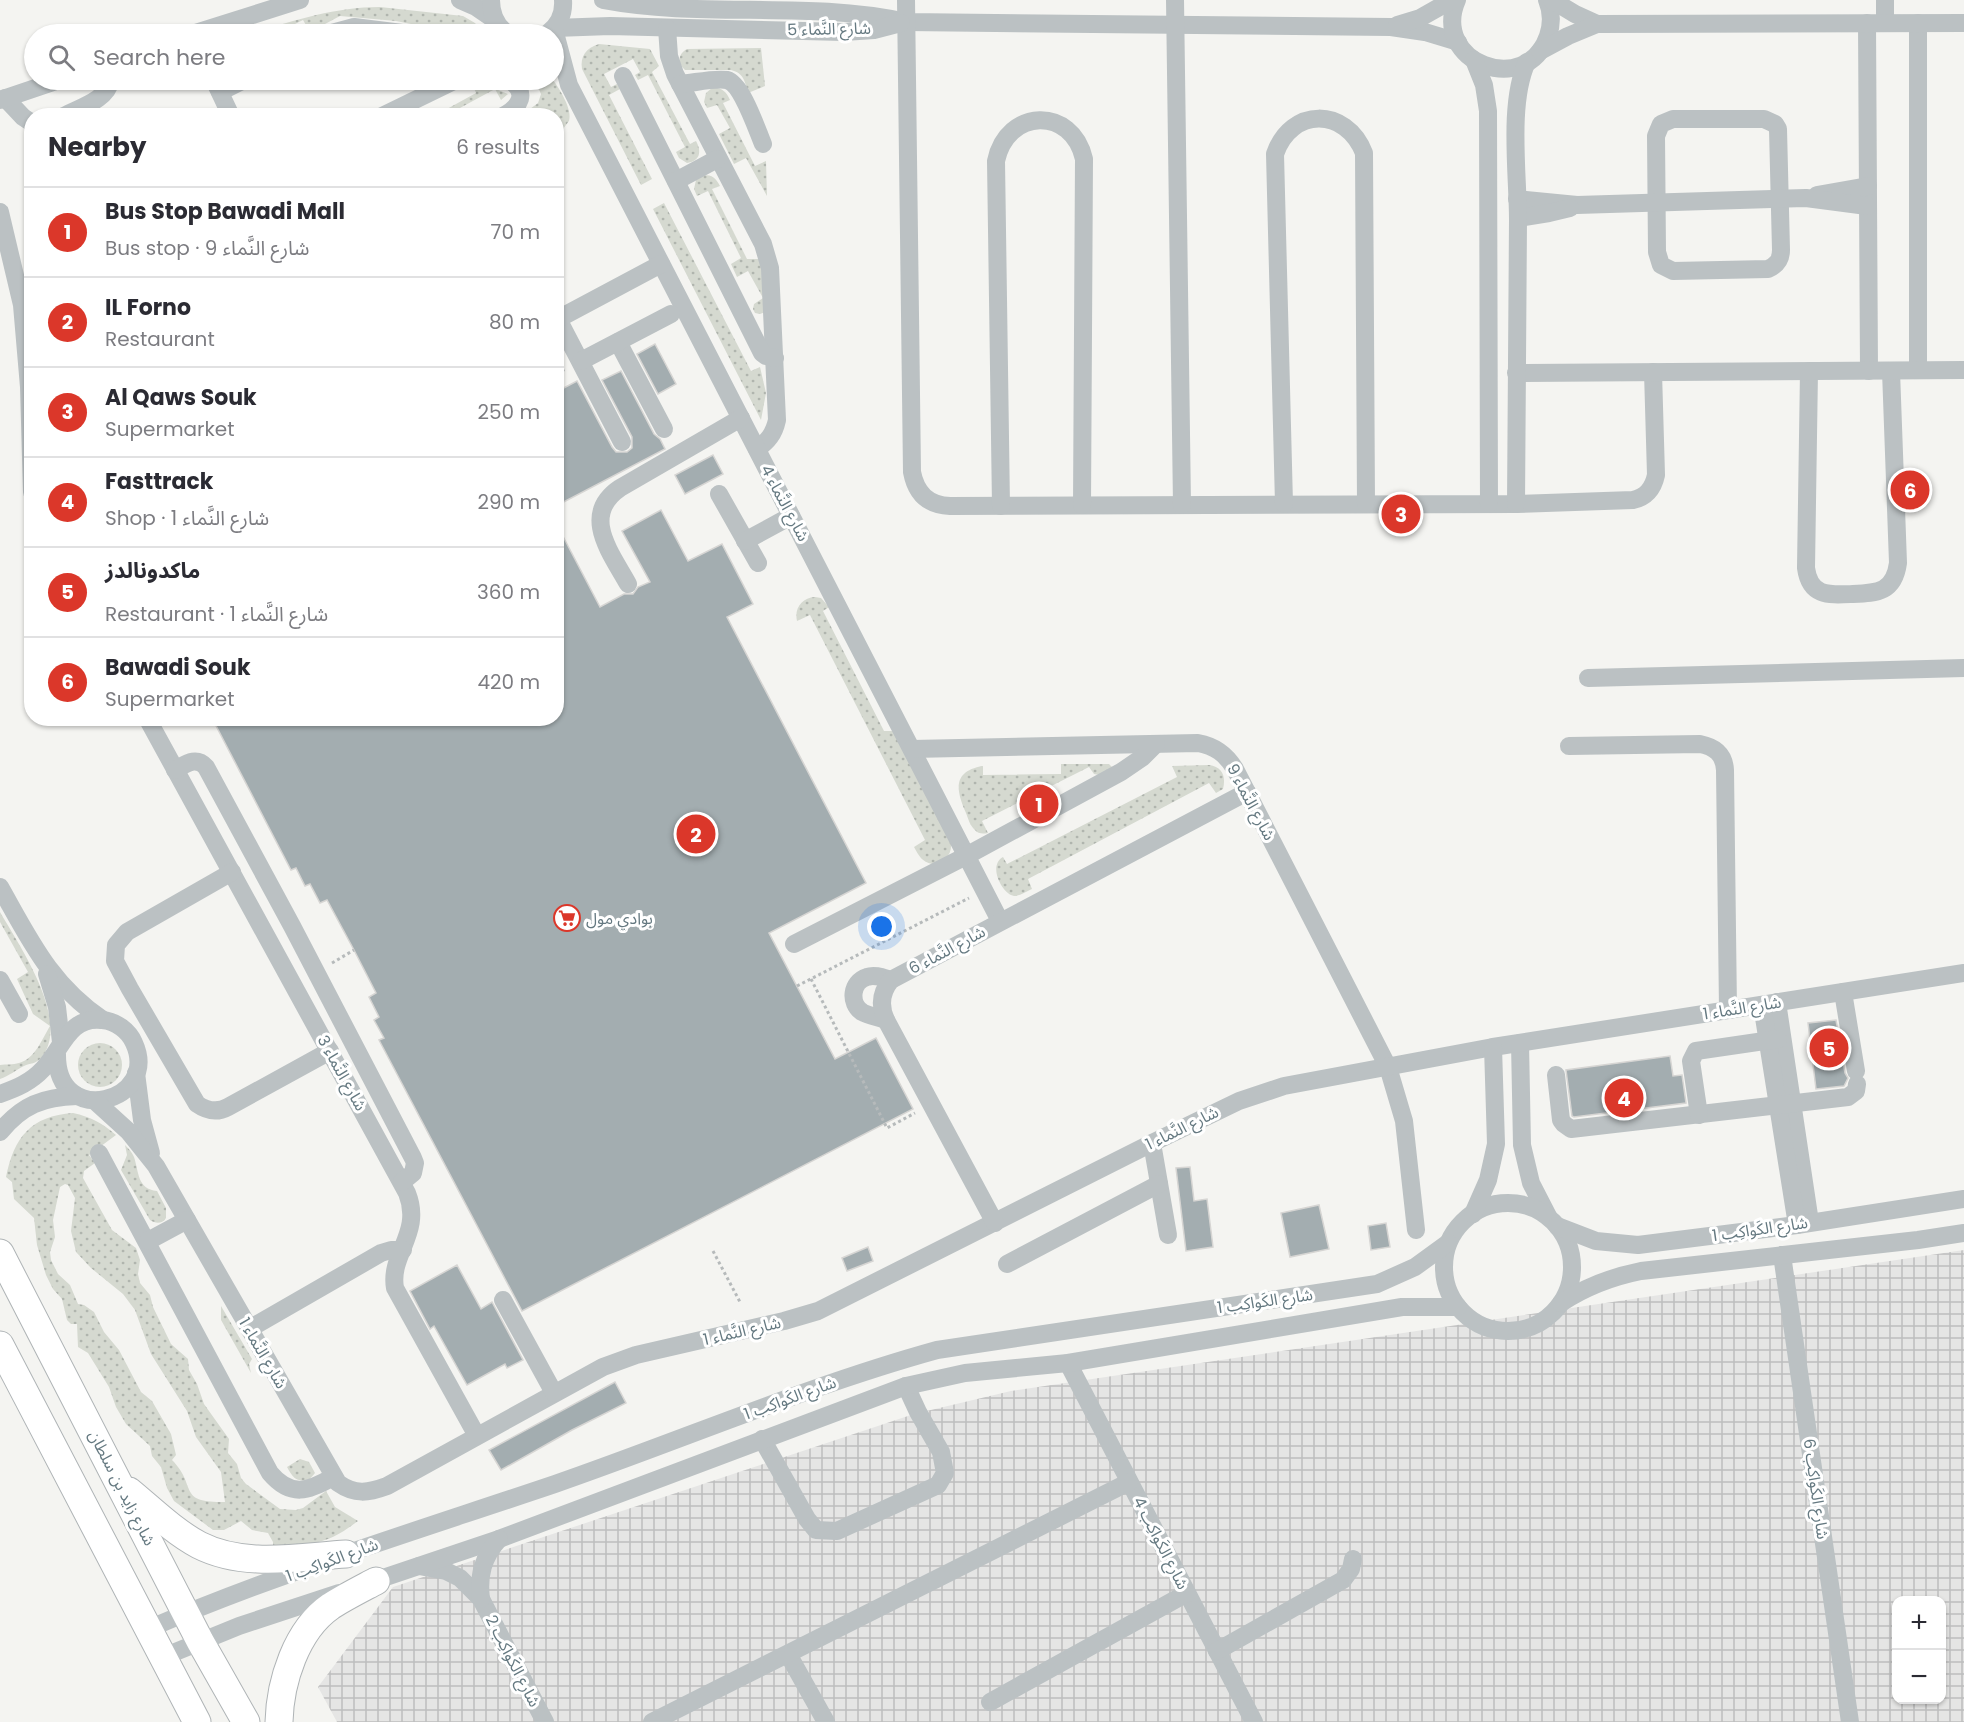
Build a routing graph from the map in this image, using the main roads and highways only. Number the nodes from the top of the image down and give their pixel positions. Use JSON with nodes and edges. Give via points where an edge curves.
{"nodes":[{"id":1,"x":0,"y":1253,"type":"edge"},
{"id":2,"x":0,"y":1345,"type":"edge"},
{"id":3,"x":119,"y":1482,"type":"junction"},
{"id":4,"x":346,"y":1554,"type":"road end"},
{"id":5,"x":376,"y":1581,"type":"road end"},
{"id":6,"x":197,"y":1722,"type":"edge"},
{"id":7,"x":246,"y":1722,"type":"edge"},
{"id":8,"x":279,"y":1722,"type":"edge"}],
"edges":[{"from":1,"to":3,"type":"highway","name":"شارع زايد بن سلطان"},
{"from":2,"to":6,"type":"highway"},
{"from":3,"to":4,"type":"highway","via":[[181,1533],[219,1553],[263,1559]]},
{"from":3,"to":7,"type":"highway","name":"شارع زايد بن سلطان"},
{"from":5,"to":8,"type":"highway","via":[[330,1607],[303,1638],[291,1660],[280,1696]]}]}
